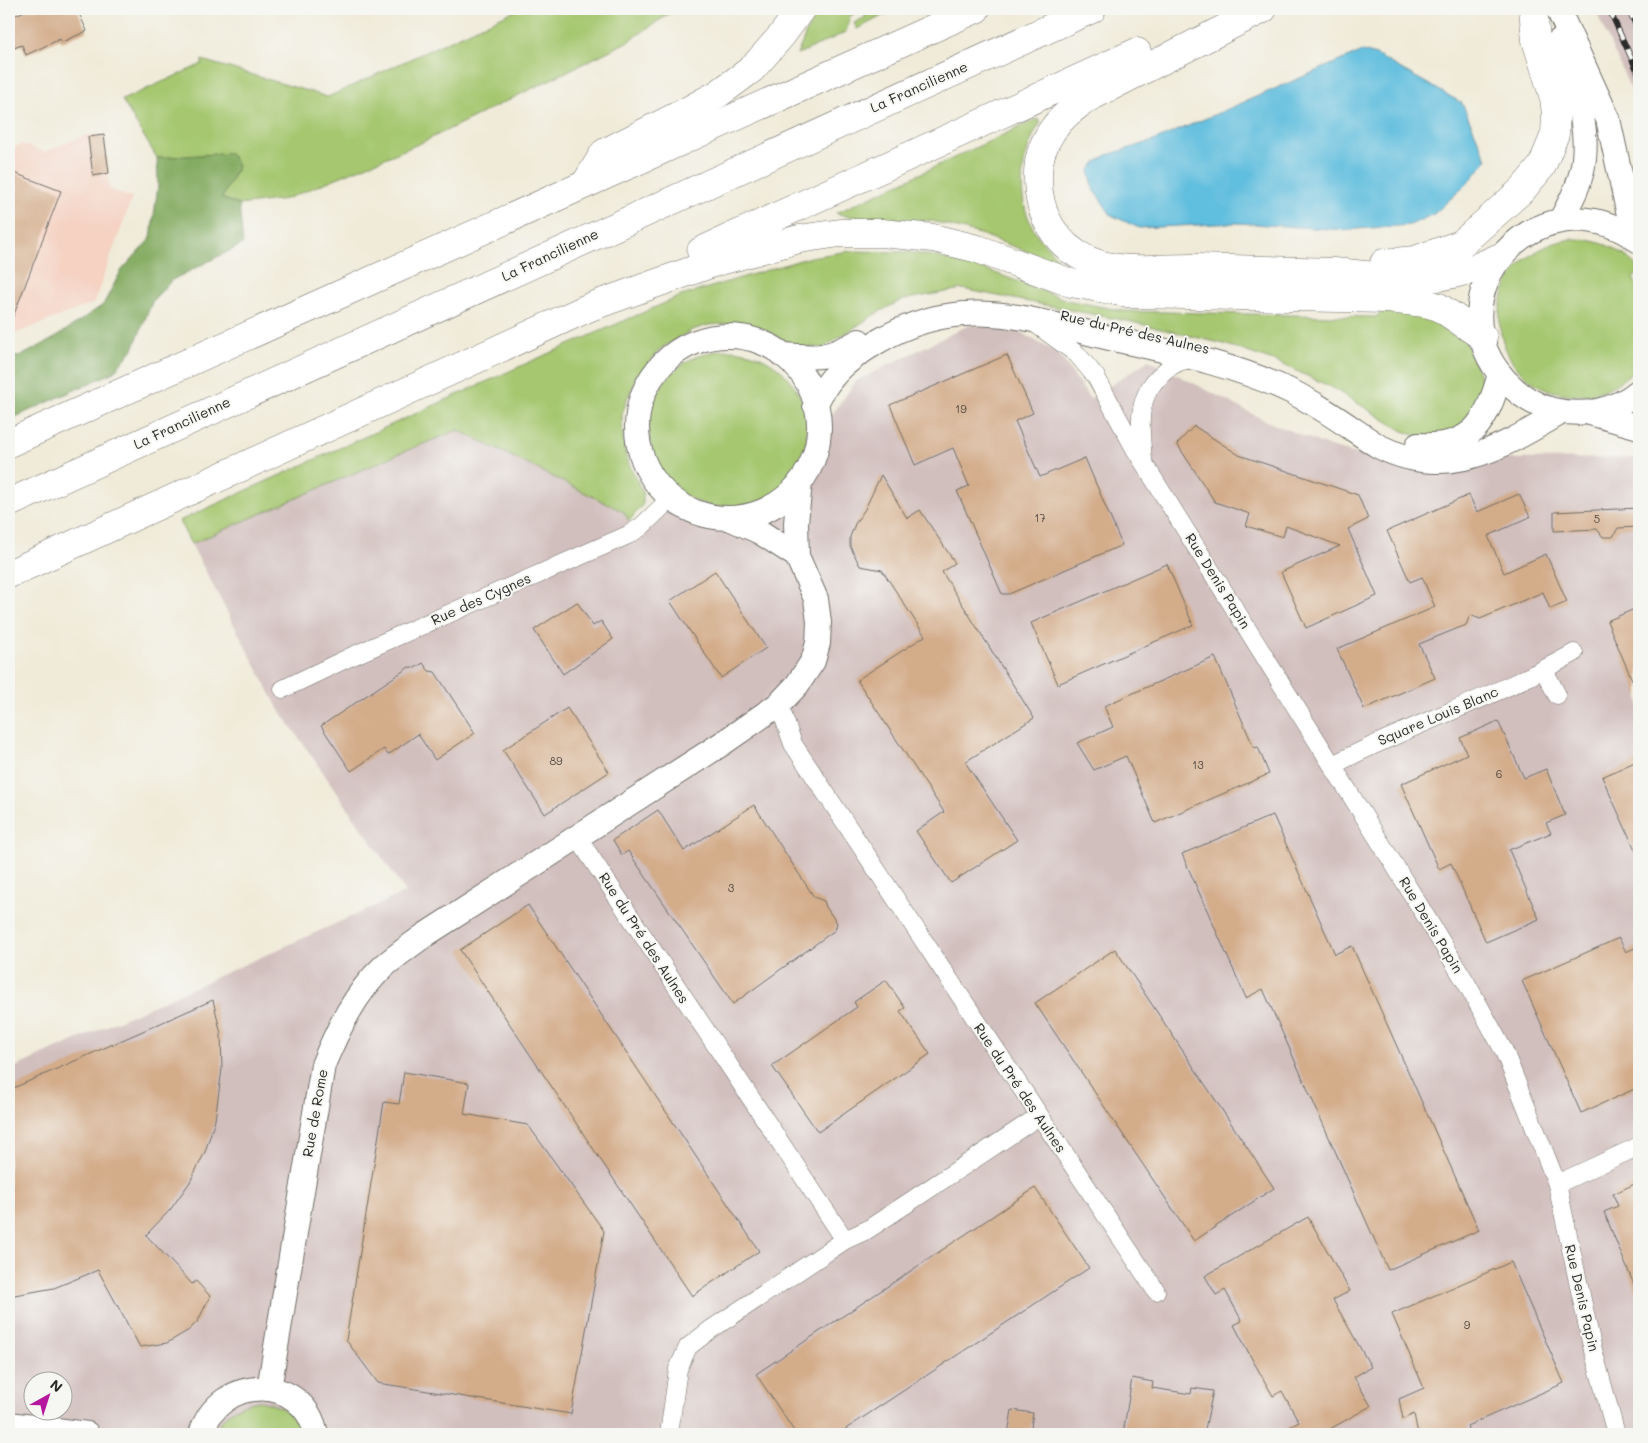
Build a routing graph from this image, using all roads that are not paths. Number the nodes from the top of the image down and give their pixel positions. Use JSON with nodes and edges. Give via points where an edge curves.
{"nodes":[{"id":1,"x":801,"y":9,"type":"edge"},
{"id":2,"x":976,"y":9,"type":"edge"},
{"id":3,"x":1092,"y":9,"type":"edge"},
{"id":4,"x":1232,"y":9,"type":"edge"},
{"id":5,"x":1263,"y":9,"type":"edge"},
{"id":6,"x":1533,"y":9,"type":"edge"},
{"id":7,"x":1547,"y":9,"type":"edge"},
{"id":8,"x":1558,"y":9,"type":"edge"},
{"id":9,"x":586,"y":183,"type":"junction"},
{"id":10,"x":1560,"y":220,"type":"junction"},
{"id":11,"x":1639,"y":240,"type":"edge"},
{"id":12,"x":1500,"y":257,"type":"junction"},
{"id":13,"x":1363,"y":274,"type":"junction"},
{"id":14,"x":590,"y":307,"type":"junction"},
{"id":15,"x":1032,"y":321,"type":"junction"},
{"id":16,"x":1483,"y":337,"type":"junction"},
{"id":17,"x":782,"y":354,"type":"junction"},
{"id":18,"x":1202,"y":359,"type":"junction"},
{"id":19,"x":1500,"y":374,"type":"junction"},
{"id":20,"x":1639,"y":391,"type":"edge"},
{"id":21,"x":816,"y":405,"type":"junction"},
{"id":22,"x":1562,"y":412,"type":"junction"},
{"id":23,"x":1588,"y":413,"type":"junction"},
{"id":24,"x":1639,"y":427,"type":"edge"},
{"id":25,"x":9,"y":443,"type":"edge"},
{"id":26,"x":1144,"y":462,"type":"junction"},
{"id":27,"x":800,"y":482,"type":"junction"},
{"id":28,"x":671,"y":498,"type":"junction"},
{"id":29,"x":9,"y":503,"type":"edge"},
{"id":30,"x":729,"y":518,"type":"junction"},
{"id":31,"x":797,"y":556,"type":"junction"},
{"id":32,"x":9,"y":574,"type":"edge"},
{"id":33,"x":1574,"y":654,"type":"dead end"},
{"id":34,"x":1544,"y":670,"type":"junction"},
{"id":35,"x":283,"y":689,"type":"dead end"},
{"id":36,"x":1556,"y":695,"type":"dead end"},
{"id":37,"x":779,"y":704,"type":"junction"},
{"id":38,"x":1333,"y":765,"type":"junction"},
{"id":39,"x":578,"y":838,"type":"junction"},
{"id":40,"x":1039,"y":1116,"type":"junction"},
{"id":41,"x":1639,"y":1146,"type":"edge"},
{"id":42,"x":1557,"y":1184,"type":"junction"},
{"id":43,"x":845,"y":1240,"type":"junction"},
{"id":44,"x":1156,"y":1292,"type":"dead end"},
{"id":45,"x":269,"y":1389,"type":"junction"},
{"id":46,"x":9,"y":1424,"type":"edge"},
{"id":47,"x":87,"y":1434,"type":"edge"},
{"id":48,"x":201,"y":1434,"type":"edge"},
{"id":49,"x":316,"y":1434,"type":"edge"},
{"id":50,"x":669,"y":1434,"type":"edge"},
{"id":51,"x":1616,"y":1434,"type":"edge"}],
"edges":[{"from":1,"to":9,"type":"highway","via":[[752,69],[718,94],[604,153]]},
{"from":2,"to":9,"type":"highway"},
{"from":3,"to":29,"type":"highway","name":"La Francilienne"},
{"from":4,"to":14,"type":"highway","via":[[631,283]]},
{"from":5,"to":13,"type":"highway","via":[[1105,88],[1070,110],[1048,136],[1038,162],[1042,211],[1057,236],[1071,250],[1113,268]]},
{"from":6,"to":13,"type":"highway","via":[[1536,40],[1556,114],[1555,134],[1542,166],[1522,190],[1461,244],[1415,260],[1379,263]]},
{"from":7,"to":10,"type":"street","via":[[1573,82],[1584,143],[1579,181]]},
{"from":8,"to":11,"type":"street","via":[[1608,119],[1629,215]]},
{"from":9,"to":25,"type":"highway"},
{"from":10,"to":11,"type":"street","via":[[1578,218],[1610,224]]},
{"from":10,"to":12,"type":"street","via":[[1527,232]]},
{"from":12,"to":13,"type":"highway","via":[[1462,272],[1429,278],[1397,279]]},
{"from":12,"to":16,"type":"street","via":[[1482,295]]},
{"from":14,"to":16,"type":"highway","via":[[704,265],[764,247],[840,233],[882,232],[953,242],[1048,276],[1133,294],[1425,302],[1439,307]]},
{"from":14,"to":32,"type":"highway"},
{"from":15,"to":18,"type":"street","name":"Rue du Pré des Aulnes"},
{"from":15,"to":21,"type":"street","name":"Rue du Pré des Aulnes","via":[[989,312],[926,318],[890,334],[854,356],[826,383]]},
{"from":15,"to":26,"type":"street","name":"Rue Denis Papin","via":[[1070,348],[1089,367]]},
{"from":16,"to":19,"type":"street","via":[[1489,357]]},
{"from":17,"to":19,"type":"street","name":"Rue du Pré des Aulnes","via":[[818,358],[836,354],[904,314],[937,304],[980,300],[1171,338],[1223,352],[1300,384],[1396,440],[1429,446],[1461,440],[1476,429],[1490,406]]},
{"from":17,"to":21,"type":"street","via":[[803,377]]},
{"from":17,"to":28,"type":"street","via":[[750,339],[715,337],[681,349],[655,372],[640,404],[637,439],[648,472]]},
{"from":18,"to":22,"type":"street","name":"Rue du Pré des Aulnes","via":[[1290,391],[1378,446],[1414,458],[1452,459],[1490,452]]},
{"from":18,"to":26,"type":"street","name":"Rue Denis Papin","via":[[1174,364],[1149,387],[1139,415]]},
{"from":19,"to":22,"type":"street","via":[[1527,399]]},
{"from":20,"to":23,"type":"street","via":[[1623,402]]},
{"from":21,"to":27,"type":"street","via":[[816,446]]},
{"from":22,"to":23,"type":"street"},
{"from":23,"to":24,"type":"street"},
{"from":26,"to":38,"type":"street","name":"Rue Denis Papin"},
{"from":27,"to":30,"type":"street","via":[[765,510]]},
{"from":27,"to":31,"type":"street"},
{"from":28,"to":30,"type":"street","via":[[694,512]]},
{"from":28,"to":35,"type":"street","name":"Rue des Cygnes","via":[[628,535]]},
{"from":30,"to":31,"type":"street","via":[[760,532]]},
{"from":31,"to":37,"type":"street","via":[[816,599],[818,643],[813,661]]},
{"from":33,"to":34,"type":"street","name":"Square Louis Blanc"},
{"from":34,"to":36,"type":"street"},
{"from":34,"to":38,"type":"street","name":"Square Louis Blanc","via":[[1373,744]]},
{"from":37,"to":39,"type":"street"},
{"from":37,"to":40,"type":"street","name":"Rue du Pré des Aulnes","via":[[793,744]]},
{"from":38,"to":42,"type":"street","name":"Rue Denis Papin","via":[[1467,984],[1504,1051]]},
{"from":39,"to":43,"type":"street","name":"Rue du Pré des Aulnes"},
{"from":39,"to":45,"type":"street","name":"Rue de Rome","via":[[440,925],[384,966],[358,996],[339,1029],[323,1065]]},
{"from":40,"to":43,"type":"street","via":[[867,1230]]},
{"from":40,"to":44,"type":"street","name":"Rue du Pré des Aulnes"},
{"from":41,"to":42,"type":"street"},
{"from":42,"to":51,"type":"street","name":"Rue Denis Papin","via":[[1592,1346]]},
{"from":43,"to":50,"type":"street","via":[[688,1347],[678,1369]]},
{"from":45,"to":48,"type":"street","via":[[252,1388],[234,1393],[207,1416]]},
{"from":45,"to":49,"type":"street","via":[[289,1396],[304,1409]]},
{"from":46,"to":47,"type":"street"}]}
